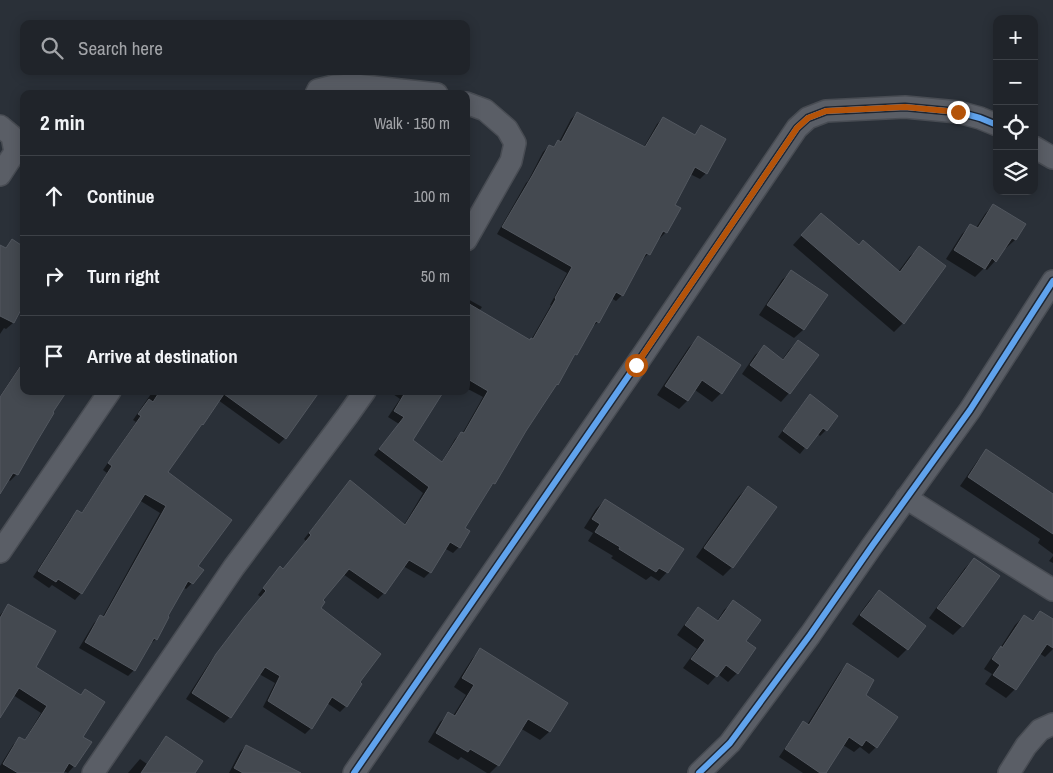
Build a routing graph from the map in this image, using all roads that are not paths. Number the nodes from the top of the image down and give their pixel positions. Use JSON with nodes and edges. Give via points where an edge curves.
{"nodes":[{"id":1,"x":318,"y":90,"type":"edge"},
{"id":2,"x":397,"y":90,"type":"edge"},
{"id":3,"x":470,"y":104,"type":"edge"},
{"id":4,"x":993,"y":123,"type":"edge"},
{"id":5,"x":0,"y":126,"type":"edge"},
{"id":6,"x":1038,"y":149,"type":"edge"},
{"id":7,"x":1053,"y":158,"type":"edge"},
{"id":8,"x":0,"y":176,"type":"edge"},
{"id":9,"x":470,"y":233,"type":"edge"},
{"id":10,"x":1053,"y":280,"type":"edge"},
{"id":11,"x":107,"y":395,"type":"edge"},
{"id":12,"x":362,"y":395,"type":"edge"},
{"id":13,"x":906,"y":498,"type":"junction"},
{"id":14,"x":0,"y":552,"type":"edge"},
{"id":15,"x":1053,"y":590,"type":"edge"},
{"id":16,"x":1053,"y":724,"type":"edge"},
{"id":17,"x":93,"y":773,"type":"edge"},
{"id":18,"x":354,"y":773,"type":"edge"},
{"id":19,"x":699,"y":773,"type":"edge"},
{"id":20,"x":1009,"y":773,"type":"edge"}],
"edges":[{"from":1,"to":2,"type":"street","via":[[348,85]]},
{"from":3,"to":9,"type":"street","via":[[485,110],[507,129],[515,144],[512,161]]},
{"from":4,"to":18,"type":"street","via":[[958,112],[905,107],[826,111],[808,118],[797,128]]},
{"from":5,"to":8,"type":"street","via":[[12,136],[15,152]]},
{"from":6,"to":7,"type":"street"},
{"from":10,"to":13,"type":"street","via":[[970,410]]},
{"from":11,"to":14,"type":"street"},
{"from":12,"to":17,"type":"street","via":[[234,567]]},
{"from":13,"to":15,"type":"street"},
{"from":13,"to":19,"type":"street","via":[[730,743]]},
{"from":16,"to":20,"type":"street","via":[[1040,730]]}]}
